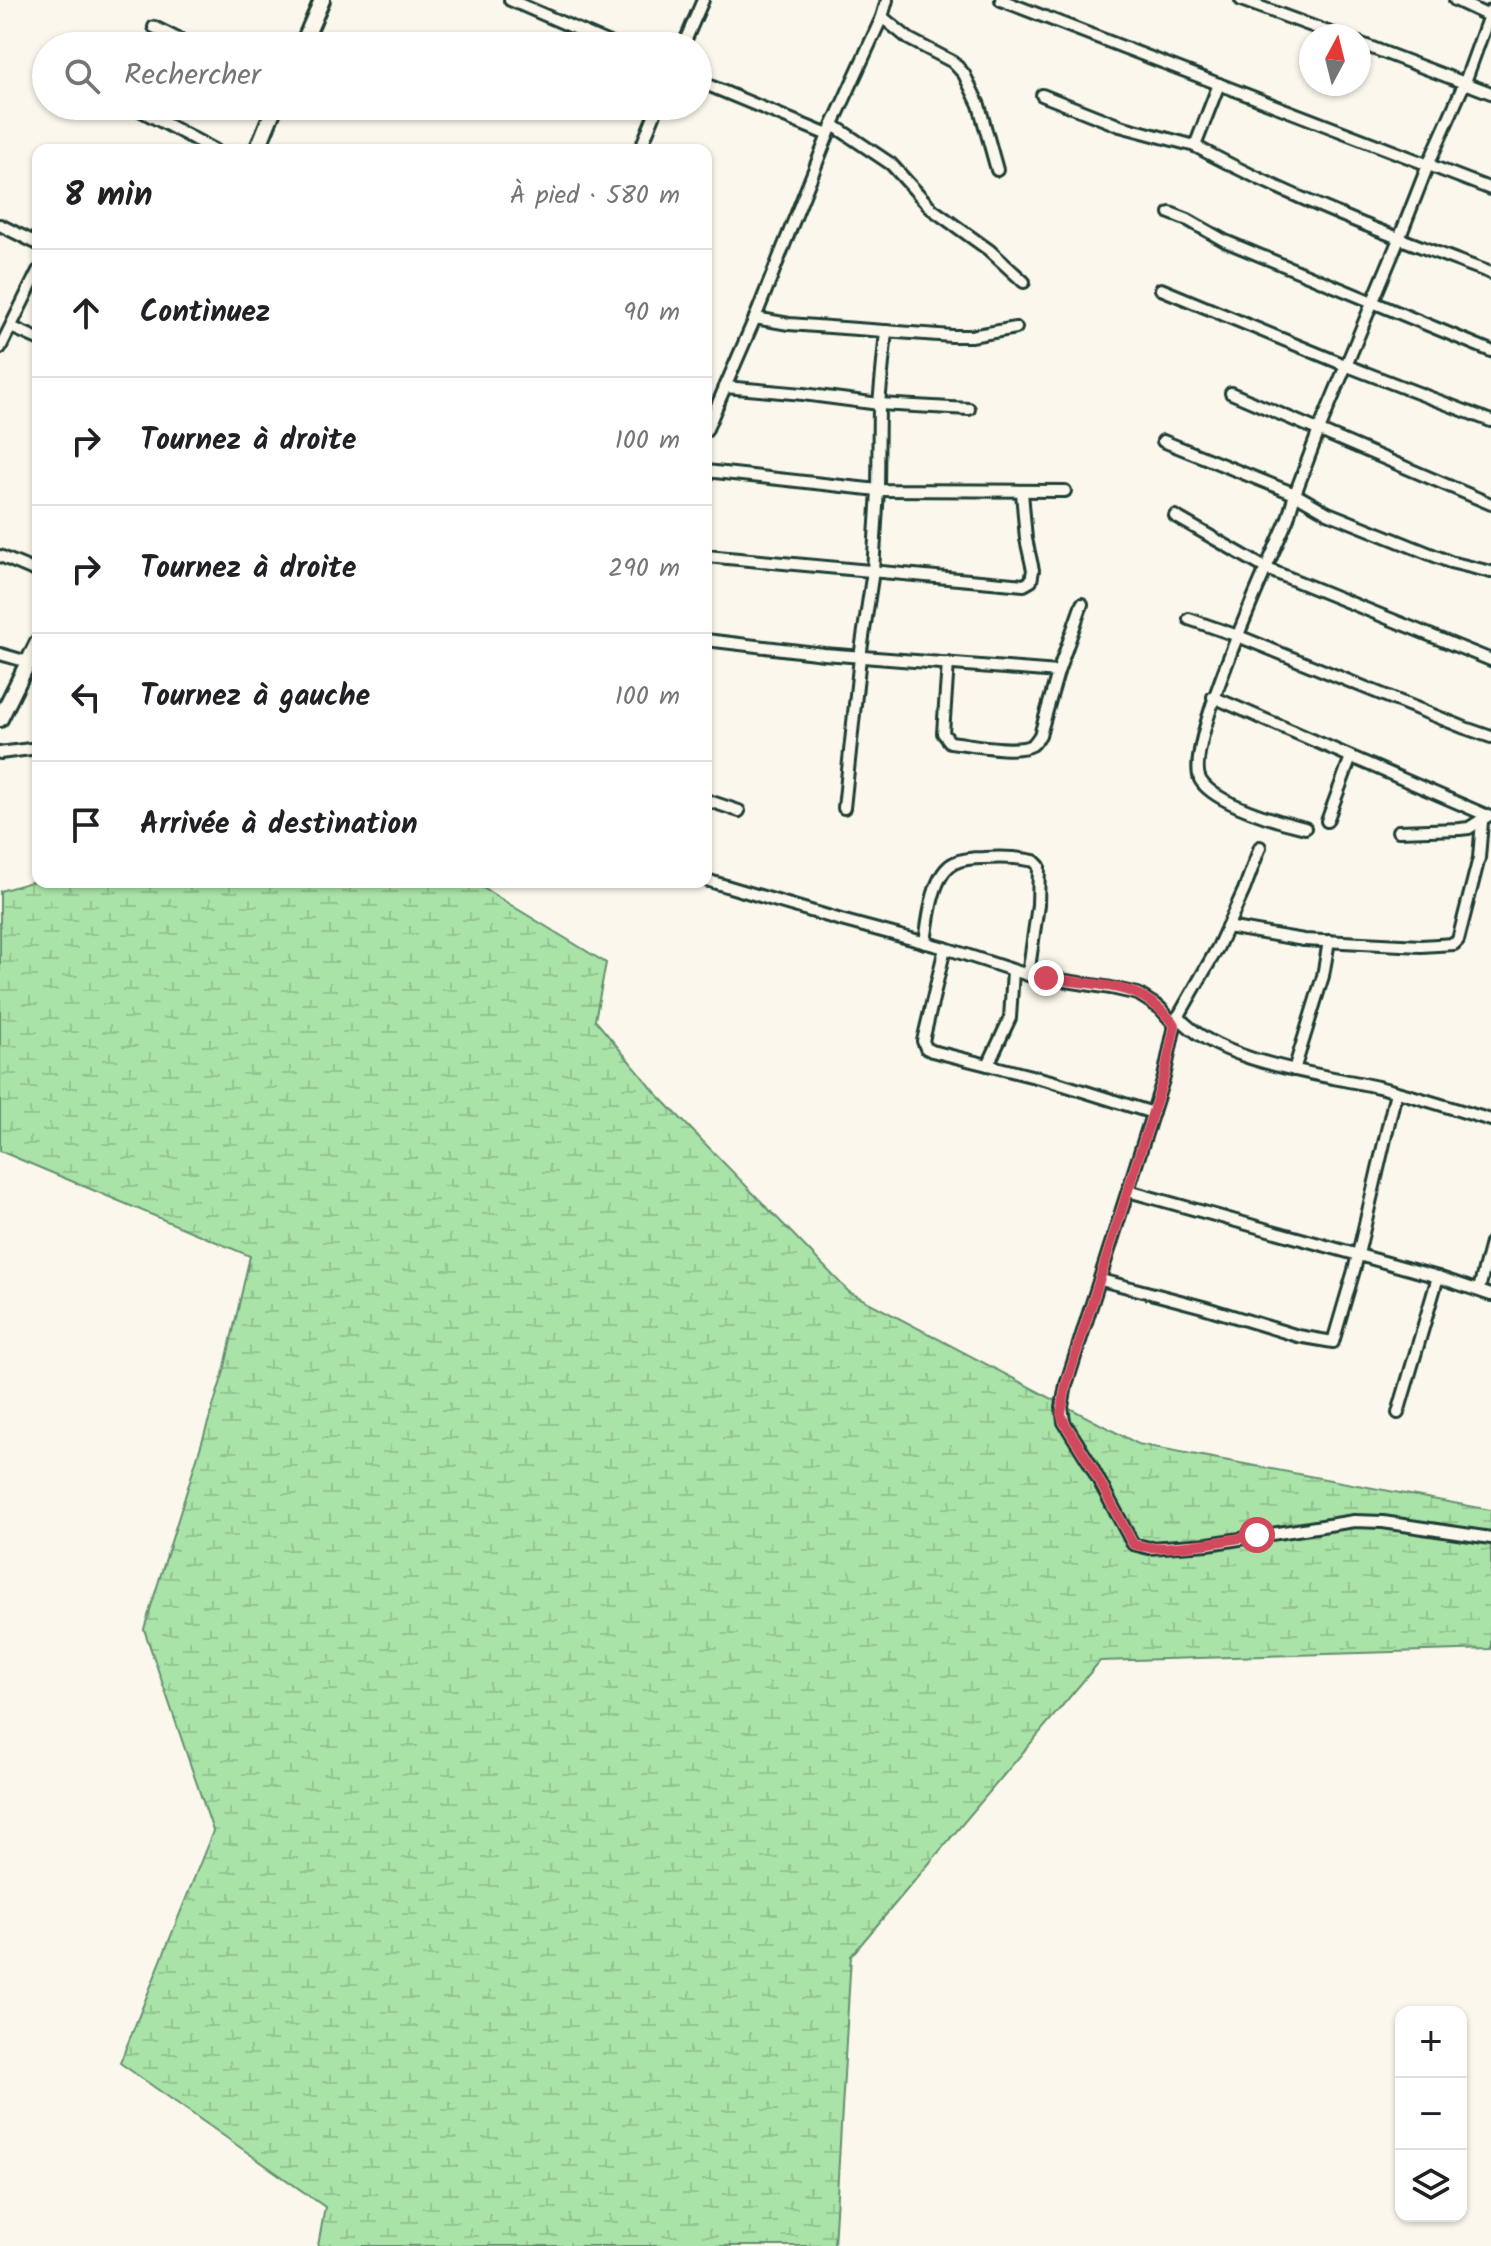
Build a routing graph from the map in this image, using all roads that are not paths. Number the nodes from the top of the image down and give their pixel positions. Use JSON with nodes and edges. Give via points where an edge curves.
{"nodes":[{"id":1,"x":322,"y":0,"type":"edge"},
{"id":2,"x":510,"y":0,"type":"edge"},
{"id":3,"x":703,"y":0,"type":"edge"},
{"id":4,"x":887,"y":0,"type":"edge"},
{"id":5,"x":1001,"y":0,"type":"edge"},
{"id":6,"x":1241,"y":0,"type":"edge"},
{"id":7,"x":1455,"y":0,"type":"edge"},
{"id":8,"x":1014,"y":2,"type":"edge"},
{"id":9,"x":1490,"y":14,"type":"edge"},
{"id":10,"x":882,"y":17,"type":"junction"},
{"id":11,"x":1306,"y":24,"type":"edge"},
{"id":12,"x":154,"y":27,"type":"dead end"},
{"id":13,"x":164,"y":32,"type":"edge"},
{"id":14,"x":308,"y":32,"type":"edge"},
{"id":15,"x":584,"y":32,"type":"edge"},
{"id":16,"x":689,"y":32,"type":"edge"},
{"id":17,"x":1371,"y":47,"type":"edge"},
{"id":18,"x":1465,"y":82,"type":"junction"},
{"id":19,"x":1219,"y":84,"type":"junction"},
{"id":20,"x":712,"y":86,"type":"edge"},
{"id":21,"x":1491,"y":93,"type":"edge"},
{"id":22,"x":1042,"y":95,"type":"dead end"},
{"id":23,"x":158,"y":120,"type":"edge"},
{"id":24,"x":269,"y":120,"type":"edge"},
{"id":25,"x":652,"y":120,"type":"edge"},
{"id":26,"x":830,"y":130,"type":"junction"},
{"id":27,"x":204,"y":144,"type":"edge"},
{"id":28,"x":259,"y":144,"type":"edge"},
{"id":29,"x":642,"y":144,"type":"edge"},
{"id":30,"x":1195,"y":146,"type":"junction"},
{"id":31,"x":1428,"y":165,"type":"junction"},
{"id":32,"x":997,"y":170,"type":"dead end"},
{"id":33,"x":1491,"y":189,"type":"edge"},
{"id":34,"x":1170,"y":213,"type":"dead end"},
{"id":35,"x":0,"y":225,"type":"edge"},
{"id":36,"x":1399,"y":239,"type":"junction"},
{"id":37,"x":32,"y":241,"type":"edge"},
{"id":38,"x":1491,"y":273,"type":"edge"},
{"id":39,"x":1024,"y":282,"type":"dead end"},
{"id":40,"x":32,"y":283,"type":"edge"},
{"id":41,"x":1161,"y":289,"type":"dead end"},
{"id":42,"x":1372,"y":302,"type":"junction"},
{"id":43,"x":755,"y":318,"type":"junction"},
{"id":44,"x":11,"y":327,"type":"junction"},
{"id":45,"x":1016,"y":328,"type":"dead end"},
{"id":46,"x":886,"y":331,"type":"junction"},
{"id":47,"x":32,"y":336,"type":"edge"},
{"id":48,"x":0,"y":348,"type":"edge"},
{"id":49,"x":1491,"y":351,"type":"edge"},
{"id":50,"x":1345,"y":365,"type":"junction"},
{"id":51,"x":725,"y":387,"type":"junction"},
{"id":52,"x":1231,"y":393,"type":"dead end"},
{"id":53,"x":879,"y":404,"type":"junction"},
{"id":54,"x":969,"y":409,"type":"dead end"},
{"id":55,"x":712,"y":417,"type":"edge"},
{"id":56,"x":1491,"y":421,"type":"edge"},
{"id":57,"x":1319,"y":430,"type":"junction"},
{"id":58,"x":1163,"y":441,"type":"dead end"},
{"id":59,"x":712,"y":472,"type":"edge"},
{"id":60,"x":878,"y":490,"type":"junction"},
{"id":61,"x":1065,"y":491,"type":"dead end"},
{"id":62,"x":1022,"y":492,"type":"junction"},
{"id":63,"x":1295,"y":494,"type":"junction"},
{"id":64,"x":1491,"y":504,"type":"edge"},
{"id":65,"x":1175,"y":516,"type":"dead end"},
{"id":66,"x":0,"y":556,"type":"edge"},
{"id":67,"x":712,"y":557,"type":"edge"},
{"id":68,"x":32,"y":569,"type":"edge"},
{"id":69,"x":1267,"y":569,"type":"junction"},
{"id":70,"x":873,"y":571,"type":"junction"},
{"id":71,"x":1491,"y":572,"type":"edge"},
{"id":72,"x":1082,"y":604,"type":"dead end"},
{"id":73,"x":1189,"y":619,"type":"dead end"},
{"id":74,"x":1238,"y":636,"type":"junction"},
{"id":75,"x":712,"y":641,"type":"edge"},
{"id":76,"x":0,"y":654,"type":"edge"},
{"id":77,"x":32,"y":654,"type":"edge"},
{"id":78,"x":860,"y":657,"type":"junction"},
{"id":79,"x":1491,"y":660,"type":"edge"},
{"id":80,"x":28,"y":662,"type":"junction"},
{"id":81,"x":948,"y":663,"type":"junction"},
{"id":82,"x":1058,"y":672,"type":"junction"},
{"id":83,"x":1213,"y":697,"type":"junction"},
{"id":84,"x":0,"y":719,"type":"edge"},
{"id":85,"x":1491,"y":737,"type":"edge"},
{"id":86,"x":32,"y":749,"type":"edge"},
{"id":87,"x":0,"y":753,"type":"edge"},
{"id":88,"x":1351,"y":757,"type":"junction"},
{"id":89,"x":712,"y":802,"type":"edge"},
{"id":90,"x":844,"y":808,"type":"dead end"},
{"id":91,"x":739,"y":811,"type":"dead end"},
{"id":92,"x":1487,"y":817,"type":"edge"},
{"id":93,"x":1327,"y":821,"type":"dead end"},
{"id":94,"x":1305,"y":828,"type":"dead end"},
{"id":95,"x":1398,"y":831,"type":"dead end"},
{"id":96,"x":1260,"y":847,"type":"dead end"},
{"id":97,"x":712,"y":882,"type":"edge"},
{"id":98,"x":1227,"y":927,"type":"junction"},
{"id":99,"x":1329,"y":941,"type":"junction"},
{"id":100,"x":925,"y":943,"type":"junction"},
{"id":101,"x":945,"y":948,"type":"junction"},
{"id":102,"x":1013,"y":971,"type":"junction"},
{"id":103,"x":1028,"y":975,"type":"junction"},
{"id":104,"x":1176,"y":1020,"type":"junction"},
{"id":105,"x":988,"y":1065,"type":"junction"},
{"id":106,"x":1294,"y":1070,"type":"junction"},
{"id":107,"x":1396,"y":1092,"type":"junction"},
{"id":108,"x":1153,"y":1113,"type":"junction"},
{"id":109,"x":1491,"y":1120,"type":"edge"},
{"id":110,"x":1128,"y":1191,"type":"junction"},
{"id":111,"x":1491,"y":1243,"type":"edge"},
{"id":112,"x":1358,"y":1255,"type":"junction"},
{"id":113,"x":1438,"y":1277,"type":"junction"},
{"id":114,"x":1101,"y":1280,"type":"junction"},
{"id":115,"x":1479,"y":1289,"type":"junction"},
{"id":116,"x":1491,"y":1295,"type":"edge"},
{"id":117,"x":1398,"y":1413,"type":"dead end"},
{"id":118,"x":1491,"y":1536,"type":"edge"}],
"edges":[{"from":1,"to":14,"type":"main road"},
{"from":2,"to":15,"type":"street"},
{"from":3,"to":16,"type":"street"},
{"from":4,"to":10,"type":"street"},
{"from":5,"to":8,"type":"street"},
{"from":6,"to":11,"type":"street"},
{"from":7,"to":9,"type":"street"},
{"from":8,"to":19,"type":"street"},
{"from":9,"to":18,"type":"street"},
{"from":10,"to":26,"type":"street"},
{"from":10,"to":32,"type":"street","via":[[964,74],[979,105]]},
{"from":12,"to":13,"type":"street"},
{"from":17,"to":18,"type":"street"},
{"from":18,"to":21,"type":"street"},
{"from":18,"to":31,"type":"street"},
{"from":19,"to":30,"type":"street"},
{"from":19,"to":31,"type":"street"},
{"from":20,"to":26,"type":"street"},
{"from":22,"to":30,"type":"street","via":[[1120,126]]},
{"from":23,"to":27,"type":"street"},
{"from":24,"to":28,"type":"main road"},
{"from":25,"to":29,"type":"street"},
{"from":26,"to":39,"type":"street","via":[[891,164],[932,209]]},
{"from":26,"to":43,"type":"street"},
{"from":30,"to":36,"type":"street","via":[[1259,180]]},
{"from":31,"to":33,"type":"street"},
{"from":31,"to":36,"type":"street"},
{"from":34,"to":42,"type":"street"},
{"from":35,"to":37,"type":"street"},
{"from":36,"to":38,"type":"street"},
{"from":36,"to":42,"type":"street"},
{"from":40,"to":44,"type":"street"},
{"from":41,"to":50,"type":"street"},
{"from":42,"to":49,"type":"street"},
{"from":42,"to":50,"type":"street"},
{"from":43,"to":46,"type":"street"},
{"from":43,"to":51,"type":"street"},
{"from":44,"to":47,"type":"street"},
{"from":44,"to":48,"type":"street"},
{"from":45,"to":46,"type":"street","via":[[971,336]]},
{"from":46,"to":53,"type":"street"},
{"from":50,"to":56,"type":"street"},
{"from":50,"to":57,"type":"street"},
{"from":51,"to":53,"type":"street"},
{"from":51,"to":55,"type":"street"},
{"from":52,"to":57,"type":"street"},
{"from":53,"to":54,"type":"street"},
{"from":53,"to":60,"type":"street"},
{"from":57,"to":63,"type":"street"},
{"from":57,"to":64,"type":"street"},
{"from":58,"to":63,"type":"street"},
{"from":59,"to":60,"type":"street"},
{"from":60,"to":62,"type":"street"},
{"from":60,"to":70,"type":"street"},
{"from":61,"to":62,"type":"street"},
{"from":62,"to":70,"type":"street","via":[[1033,570],[1024,585]]},
{"from":63,"to":69,"type":"street"},
{"from":63,"to":71,"type":"street","via":[[1328,513],[1450,562]]},
{"from":65,"to":69,"type":"street"},
{"from":66,"to":68,"type":"street"},
{"from":67,"to":70,"type":"street"},
{"from":69,"to":74,"type":"street"},
{"from":69,"to":79,"type":"street"},
{"from":70,"to":78,"type":"street"},
{"from":72,"to":82,"type":"street"},
{"from":73,"to":74,"type":"street"},
{"from":74,"to":83,"type":"street"},
{"from":74,"to":85,"type":"street"},
{"from":75,"to":78,"type":"street"},
{"from":76,"to":80,"type":"street"},
{"from":77,"to":80,"type":"main road"},
{"from":78,"to":81,"type":"street"},
{"from":78,"to":90,"type":"street"},
{"from":80,"to":84,"type":"main road"},
{"from":81,"to":82,"type":"street"},
{"from":81,"to":82,"type":"street","via":[[945,738],[1009,748],[1035,743]]},
{"from":83,"to":88,"type":"street"},
{"from":83,"to":94,"type":"street","via":[[1202,739],[1201,782],[1252,812]]},
{"from":86,"to":87,"type":"street"},
{"from":88,"to":92,"type":"street"},
{"from":88,"to":93,"type":"street"},
{"from":89,"to":91,"type":"street"},
{"from":92,"to":95,"type":"street","via":[[1469,828]]},
{"from":92,"to":99,"type":"street","via":[[1454,944]]},
{"from":96,"to":98,"type":"street"},
{"from":97,"to":100,"type":"street"},
{"from":98,"to":99,"type":"street"},
{"from":98,"to":104,"type":"street"},
{"from":99,"to":106,"type":"street"},
{"from":100,"to":101,"type":"street"},
{"from":100,"to":103,"type":"street","via":[[937,885],[955,862],[1001,857],[1034,861],[1039,866],[1038,905]]},
{"from":101,"to":102,"type":"street"},
{"from":101,"to":105,"type":"street","via":[[923,1041],[932,1051]]},
{"from":102,"to":103,"type":"street"},
{"from":102,"to":105,"type":"street","via":[[1010,1018]]},
{"from":103,"to":104,"type":"street","via":[[1138,994]]},
{"from":104,"to":106,"type":"street","via":[[1229,1050]]},
{"from":104,"to":108,"type":"street"},
{"from":105,"to":108,"type":"street"},
{"from":106,"to":107,"type":"street"},
{"from":107,"to":109,"type":"street"},
{"from":107,"to":112,"type":"street"},
{"from":108,"to":110,"type":"street"},
{"from":110,"to":112,"type":"street"},
{"from":110,"to":114,"type":"street"},
{"from":111,"to":115,"type":"street"},
{"from":112,"to":113,"type":"street"},
{"from":112,"to":114,"type":"street","via":[[1329,1343]]},
{"from":113,"to":115,"type":"street"},
{"from":113,"to":117,"type":"street"},
{"from":114,"to":118,"type":"street","via":[[1061,1414],[1133,1544],[1208,1544],[1354,1521]]},
{"from":115,"to":116,"type":"street"}]}
